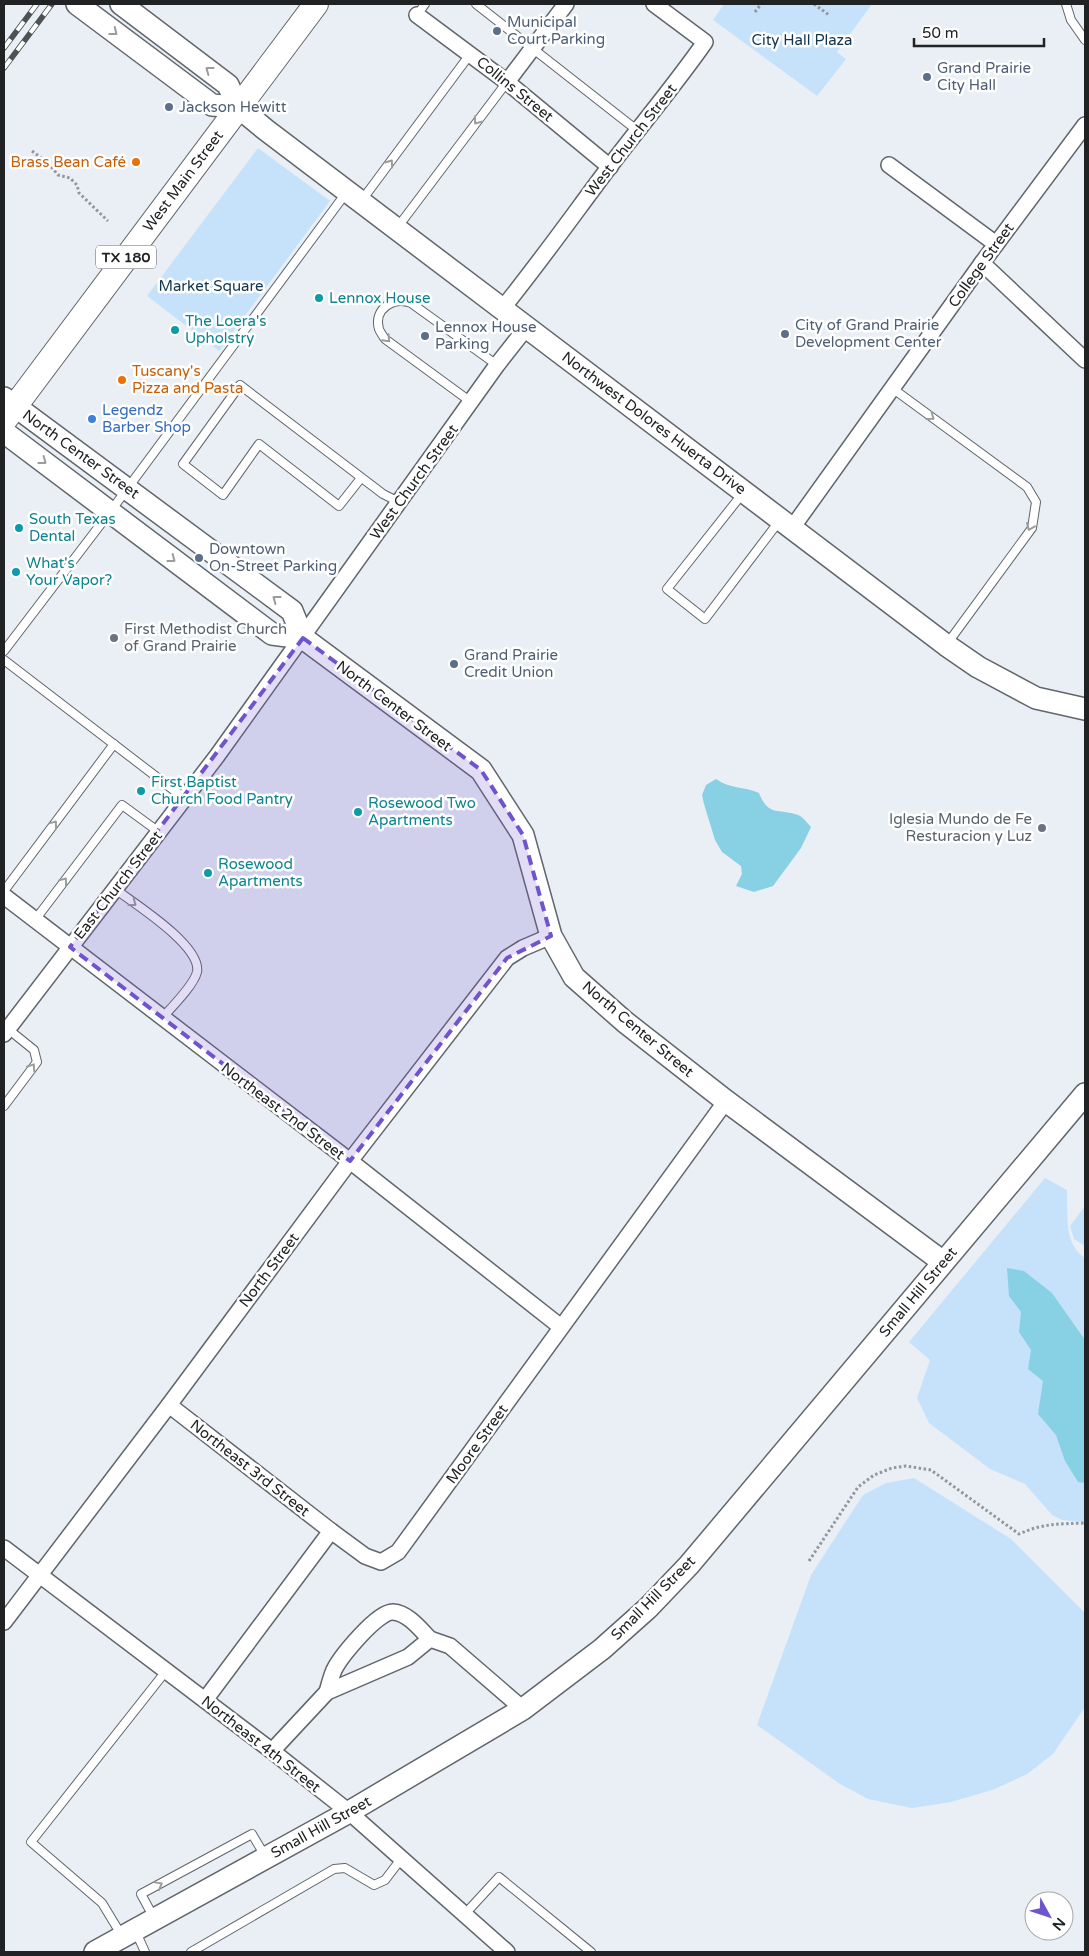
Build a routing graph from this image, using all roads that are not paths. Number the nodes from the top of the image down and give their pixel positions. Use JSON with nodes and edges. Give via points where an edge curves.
{"nodes":[{"id":1,"x":77,"y":4,"type":"edge"},
{"id":2,"x":121,"y":4,"type":"edge"},
{"id":3,"x":316,"y":4,"type":"edge"},
{"id":4,"x":476,"y":4,"type":"edge"},
{"id":5,"x":566,"y":4,"type":"edge"},
{"id":6,"x":654,"y":4,"type":"edge"},
{"id":7,"x":1066,"y":4,"type":"edge"},
{"id":8,"x":421,"y":9,"type":"edge"},
{"id":9,"x":1085,"y":40,"type":"edge"},
{"id":10,"x":532,"y":49,"type":"junction"},
{"id":11,"x":471,"y":53,"type":"junction"},
{"id":12,"x":507,"y":82,"type":"junction"},
{"id":13,"x":238,"y":107,"type":"junction"},
{"id":14,"x":1085,"y":125,"type":"edge"},
{"id":15,"x":638,"y":131,"type":"junction"},
{"id":16,"x":889,"y":165,"type":"dead end"},
{"id":17,"x":610,"y":167,"type":"junction"},
{"id":18,"x":354,"y":197,"type":"junction"},
{"id":19,"x":397,"y":229,"type":"junction"},
{"id":20,"x":996,"y":244,"type":"junction"},
{"id":21,"x":982,"y":263,"type":"junction"},
{"id":22,"x":502,"y":309,"type":"junction"},
{"id":23,"x":526,"y":328,"type":"junction"},
{"id":24,"x":1085,"y":360,"type":"edge"},
{"id":25,"x":497,"y":365,"type":"junction"},
{"id":26,"x":892,"y":388,"type":"junction"},
{"id":27,"x":471,"y":402,"type":"junction"},
{"id":28,"x":7,"y":409,"type":"edge"},
{"id":29,"x":4,"y":432,"type":"edge"},
{"id":30,"x":361,"y":478,"type":"junction"},
{"id":31,"x":127,"y":488,"type":"junction"},
{"id":32,"x":744,"y":492,"type":"junction"},
{"id":33,"x":399,"y":502,"type":"junction"},
{"id":34,"x":110,"y":512,"type":"junction"},
{"id":35,"x":786,"y":524,"type":"junction"},
{"id":36,"x":303,"y":638,"type":"junction"},
{"id":37,"x":946,"y":645,"type":"junction"},
{"id":38,"x":4,"y":651,"type":"edge"},
{"id":39,"x":4,"y":660,"type":"edge"},
{"id":40,"x":1085,"y":709,"type":"edge"},
{"id":41,"x":114,"y":744,"type":"junction"},
{"id":42,"x":184,"y":798,"type":"junction"},
{"id":43,"x":159,"y":832,"type":"junction"},
{"id":44,"x":115,"y":889,"type":"junction"},
{"id":45,"x":4,"y":892,"type":"edge"},
{"id":46,"x":4,"y":896,"type":"edge"},
{"id":47,"x":35,"y":920,"type":"junction"},
{"id":48,"x":551,"y":936,"type":"junction"},
{"id":49,"x":70,"y":947,"type":"junction"},
{"id":50,"x":162,"y":1018,"type":"junction"},
{"id":51,"x":6,"y":1032,"type":"edge"},
{"id":52,"x":1085,"y":1094,"type":"edge"},
{"id":53,"x":726,"y":1101,"type":"junction"},
{"id":54,"x":4,"y":1106,"type":"edge"},
{"id":55,"x":350,"y":1161,"type":"junction"},
{"id":56,"x":942,"y":1262,"type":"junction"},
{"id":57,"x":562,"y":1327,"type":"junction"},
{"id":58,"x":168,"y":1405,"type":"junction"},
{"id":59,"x":331,"y":1531,"type":"junction"},
{"id":60,"x":4,"y":1548,"type":"edge"},
{"id":61,"x":40,"y":1576,"type":"junction"},
{"id":62,"x":4,"y":1622,"type":"edge"},
{"id":63,"x":430,"y":1639,"type":"junction"},
{"id":64,"x":166,"y":1671,"type":"junction"},
{"id":65,"x":327,"y":1692,"type":"junction"},
{"id":66,"x":204,"y":1700,"type":"junction"},
{"id":67,"x":523,"y":1709,"type":"junction"},
{"id":68,"x":272,"y":1752,"type":"junction"},
{"id":69,"x":349,"y":1812,"type":"junction"},
{"id":70,"x":266,"y":1858,"type":"junction"},
{"id":71,"x":401,"y":1859,"type":"junction"},
{"id":72,"x":464,"y":1915,"type":"junction"},
{"id":73,"x":154,"y":1920,"type":"junction"},
{"id":74,"x":129,"y":1934,"type":"junction"},
{"id":75,"x":95,"y":1952,"type":"edge"},
{"id":76,"x":145,"y":1952,"type":"edge"},
{"id":77,"x":191,"y":1952,"type":"edge"},
{"id":78,"x":507,"y":1952,"type":"edge"},
{"id":79,"x":591,"y":1952,"type":"edge"}],
"edges":[{"from":1,"to":13,"type":"street","one_way":true,"via":[[212,105]]},
{"from":13,"to":2,"type":"street","one_way":true,"via":[[228,85]]},
{"from":3,"to":13,"type":"main road","name":"West Main Street","number":"TX 180"},
{"from":4,"to":10,"type":"lane"},
{"from":5,"to":10,"type":"street"},
{"from":6,"to":15,"type":"street","name":"West Church Street","via":[[704,42]]},
{"from":7,"to":9,"type":"lane","via":[[1071,20]]},
{"from":8,"to":11,"type":"street","name":"Collins Street"},
{"from":10,"to":12,"type":"street"},
{"from":10,"to":15,"type":"lane"},
{"from":11,"to":12,"type":"street","name":"Collins Street"},
{"from":18,"to":11,"type":"lane","one_way":true},
{"from":12,"to":17,"type":"street","name":"Collins Street"},
{"from":12,"to":19,"type":"lane","one_way":true},
{"from":13,"to":18,"type":"street","name":"Northwest Dolores Huerta Drive"},
{"from":13,"to":28,"type":"main road","name":"West Main Street","number":"TX 180"},
{"from":14,"to":20,"type":"street","name":"College Street"},
{"from":15,"to":17,"type":"street","name":"West Church Street"},
{"from":16,"to":20,"type":"street"},
{"from":17,"to":22,"type":"street","name":"West Church Street"},
{"from":18,"to":19,"type":"street","name":"Northwest Dolores Huerta Drive"},
{"from":18,"to":31,"type":"lane"},
{"from":19,"to":22,"type":"street","name":"Northwest Dolores Huerta Drive"},
{"from":20,"to":21,"type":"street","name":"College Street"},
{"from":21,"to":24,"type":"street"},
{"from":21,"to":26,"type":"street","name":"College Street"},
{"from":22,"to":23,"type":"street","name":"Northwest Dolores Huerta Drive"},
{"from":23,"to":25,"type":"street","name":"West Church Street"},
{"from":23,"to":32,"type":"street","name":"Northwest Dolores Huerta Drive"},
{"from":25,"to":27,"type":"street","name":"West Church Street"},
{"from":25,"to":27,"type":"lane","one_way":true,"via":[[411,303],[393,301],[385,307],[379,319],[379,329],[385,340]]},
{"from":26,"to":35,"type":"street","name":"College Street"},
{"from":26,"to":37,"type":"lane","one_way":true,"via":[[1028,487],[1036,502],[1032,528]]},
{"from":27,"to":33,"type":"street","name":"West Church Street"},
{"from":28,"to":31,"type":"street","name":"North Center Street"},
{"from":29,"to":34,"type":"street","name":"North Center Street","one_way":true},
{"from":30,"to":30,"type":"lane","via":[[240,385],[183,464],[223,495],[259,444],[339,506]]},
{"from":30,"to":33,"type":"lane"},
{"from":31,"to":34,"type":"lane"},
{"from":36,"to":31,"type":"street","name":"North Center Street","one_way":true,"via":[[292,611]]},
{"from":32,"to":35,"type":"street","name":"Northwest Dolores Huerta Drive"},
{"from":32,"to":35,"type":"lane","via":[[667,589],[705,620]]},
{"from":33,"to":36,"type":"street","name":"West Church Street"},
{"from":34,"to":36,"type":"street","name":"North Center Street","one_way":true,"via":[[272,634]]},
{"from":34,"to":38,"type":"lane"},
{"from":35,"to":37,"type":"street","name":"Northwest Dolores Huerta Drive"},
{"from":36,"to":42,"type":"street","name":"East Church Street"},
{"from":36,"to":48,"type":"street","name":"North Center Street","via":[[482,770],[523,835]]},
{"from":37,"to":40,"type":"street","name":"Northwest Dolores Huerta Drive","via":[[978,667],[1036,698]]},
{"from":39,"to":41,"type":"lane"},
{"from":41,"to":42,"type":"lane"},
{"from":45,"to":41,"type":"lane","one_way":true},
{"from":42,"to":43,"type":"street","name":"East Church Street"},
{"from":43,"to":44,"type":"street","name":"East Church Street"},
{"from":47,"to":43,"type":"lane","one_way":true,"via":[[122,805]]},
{"from":44,"to":49,"type":"street","name":"East Church Street"},
{"from":44,"to":50,"type":"lane","one_way":true,"via":[[184,942],[197,962],[194,979]]},
{"from":46,"to":47,"type":"street","name":"Northeast 2nd Street"},
{"from":47,"to":49,"type":"street","name":"Northeast 2nd Street"},
{"from":48,"to":53,"type":"street","name":"North Center Street","via":[[574,977],[625,1022]]},
{"from":48,"to":55,"type":"street","name":"North Street","via":[[506,958]]},
{"from":49,"to":50,"type":"street","name":"Northeast 2nd Street"},
{"from":49,"to":51,"type":"street","name":"East Church Street"},
{"from":50,"to":55,"type":"street","name":"Northeast 2nd Street"},
{"from":54,"to":51,"type":"lane","one_way":true,"via":[[37,1062],[34,1050]]},
{"from":52,"to":56,"type":"street","name":"Small Hill Street"},
{"from":53,"to":56,"type":"street","name":"North Center Street"},
{"from":53,"to":57,"type":"street","name":"Moore Street"},
{"from":55,"to":57,"type":"street","name":"Northeast 2nd Street"},
{"from":55,"to":58,"type":"street","name":"North Street"},
{"from":56,"to":67,"type":"street","name":"Small Hill Street","via":[[682,1572],[602,1649]]},
{"from":57,"to":59,"type":"street","name":"Moore Street","via":[[398,1552],[381,1562],[365,1556]]},
{"from":58,"to":59,"type":"street","name":"Northeast 3rd Street"},
{"from":58,"to":61,"type":"street","name":"North Street"},
{"from":59,"to":66,"type":"street"},
{"from":60,"to":61,"type":"street","name":"Northeast 4th Street"},
{"from":61,"to":62,"type":"street","name":"North Street"},
{"from":61,"to":64,"type":"street","name":"Northeast 4th Street"},
{"from":63,"to":65,"type":"street","via":[[408,1657]]},
{"from":63,"to":65,"type":"street","via":[[402,1614],[384,1613],[367,1628],[334,1670]]},
{"from":63,"to":67,"type":"street","via":[[450,1646]]},
{"from":64,"to":66,"type":"street","name":"Northeast 4th Street"},
{"from":64,"to":74,"type":"lane","via":[[31,1842],[102,1903]]},
{"from":65,"to":68,"type":"street"},
{"from":66,"to":68,"type":"street","name":"Northeast 4th Street"},
{"from":67,"to":69,"type":"street","name":"Small Hill Street"},
{"from":68,"to":69,"type":"street","name":"Northeast 4th Street"},
{"from":69,"to":70,"type":"street","name":"Small Hill Street"},
{"from":69,"to":71,"type":"street","name":"Northeast 4th Street"},
{"from":70,"to":73,"type":"street","name":"Small Hill Street"},
{"from":73,"to":70,"type":"lane","one_way":true,"via":[[141,1894],[252,1834]]},
{"from":71,"to":72,"type":"street","name":"Northeast 4th Street"},
{"from":71,"to":77,"type":"lane","via":[[385,1880],[374,1885],[345,1868],[334,1869]]},
{"from":72,"to":78,"type":"street","name":"Northeast 4th Street"},
{"from":72,"to":79,"type":"lane","via":[[499,1877]]},
{"from":73,"to":74,"type":"street","name":"Small Hill Street"},
{"from":74,"to":75,"type":"street","name":"Small Hill Street"},
{"from":74,"to":76,"type":"lane"}]}
